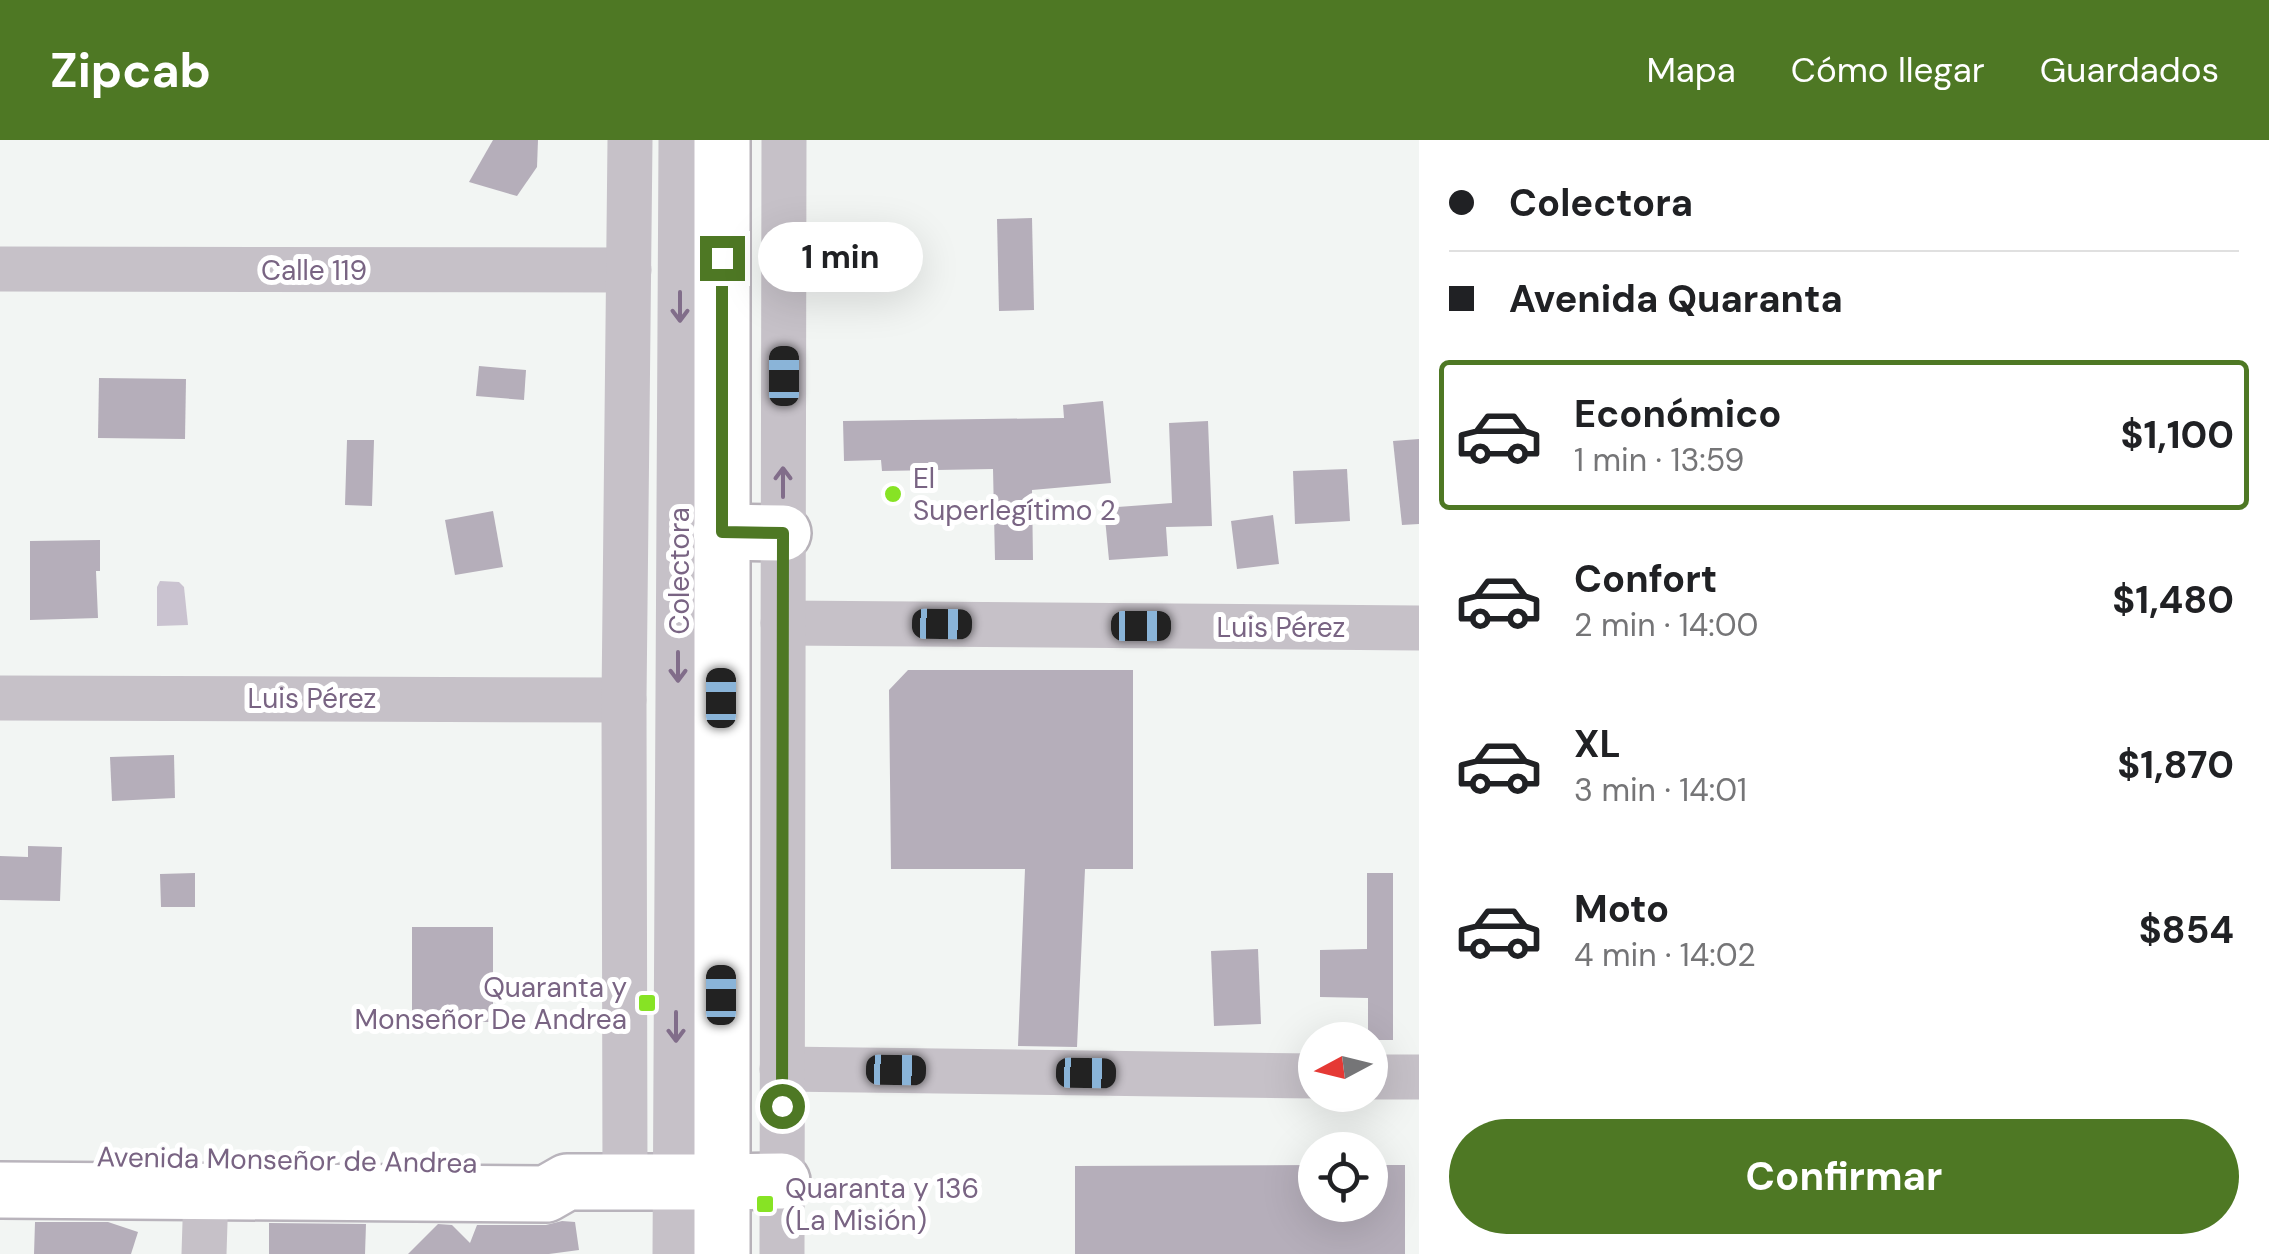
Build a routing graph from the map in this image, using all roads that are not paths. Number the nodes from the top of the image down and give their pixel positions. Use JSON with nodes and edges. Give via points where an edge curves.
{"nodes":[{"id":1,"x":630,"y":140,"type":"edge"},
{"id":2,"x":682,"y":140,"type":"edge"},
{"id":3,"x":722,"y":140,"type":"edge"},
{"id":4,"x":784,"y":140,"type":"edge"},
{"id":5,"x":0,"y":269,"type":"edge"},
{"id":6,"x":628,"y":270,"type":"junction"},
{"id":7,"x":722,"y":532,"type":"junction"},
{"id":8,"x":783,"y":533,"type":"junction"},
{"id":9,"x":783,"y":623,"type":"junction"},
{"id":10,"x":1419,"y":628,"type":"edge"},
{"id":11,"x":0,"y":698,"type":"edge"},
{"id":12,"x":624,"y":700,"type":"junction"},
{"id":13,"x":782,"y":1069,"type":"junction"},
{"id":14,"x":1298,"y":1076,"type":"edge"},
{"id":15,"x":1388,"y":1076,"type":"edge"},
{"id":16,"x":1419,"y":1077,"type":"edge"},
{"id":17,"x":0,"y":1158,"type":"edge"},
{"id":18,"x":782,"y":1181,"type":"junction"},
{"id":19,"x":567,"y":1182,"type":"junction"},
{"id":20,"x":673,"y":1182,"type":"junction"},
{"id":21,"x":0,"y":1190,"type":"edge"},
{"id":22,"x":206,"y":1191,"type":"junction"},
{"id":23,"x":204,"y":1254,"type":"edge"},
{"id":24,"x":675,"y":1254,"type":"edge"},
{"id":25,"x":722,"y":1254,"type":"edge"},
{"id":26,"x":782,"y":1254,"type":"edge"}],
"edges":[{"from":1,"to":6,"type":"street"},
{"from":2,"to":20,"type":"street","name":"Colectora","one_way":true},
{"from":3,"to":7,"type":"main road"},
{"from":8,"to":4,"type":"street","one_way":true},
{"from":5,"to":6,"type":"street","name":"Calle 119"},
{"from":6,"to":12,"type":"street"},
{"from":7,"to":8,"type":"main road"},
{"from":7,"to":20,"type":"main road"},
{"from":8,"to":9,"type":"street"},
{"from":9,"to":10,"type":"street","name":"Luis Pérez"},
{"from":9,"to":13,"type":"street"},
{"from":11,"to":12,"type":"street","name":"Luis Pérez"},
{"from":12,"to":20,"type":"street"},
{"from":13,"to":14,"type":"street"},
{"from":13,"to":18,"type":"street"},
{"from":15,"to":16,"type":"street"},
{"from":17,"to":19,"type":"main road","name":"Avenida Monseñor de Andrea","via":[[547,1162]]},
{"from":18,"to":20,"type":"main road","name":"Avenida Monseñor de Andrea"},
{"from":18,"to":26,"type":"street"},
{"from":19,"to":20,"type":"main road","name":"Avenida Monseñor de Andrea"},
{"from":19,"to":22,"type":"main road","name":"Avenida Monseñor de Andrea","via":[[546,1194]]},
{"from":20,"to":24,"type":"street"},
{"from":20,"to":25,"type":"main road"},
{"from":21,"to":22,"type":"main road","name":"Avenida Monseñor de Andrea"},
{"from":22,"to":23,"type":"street"}]}
